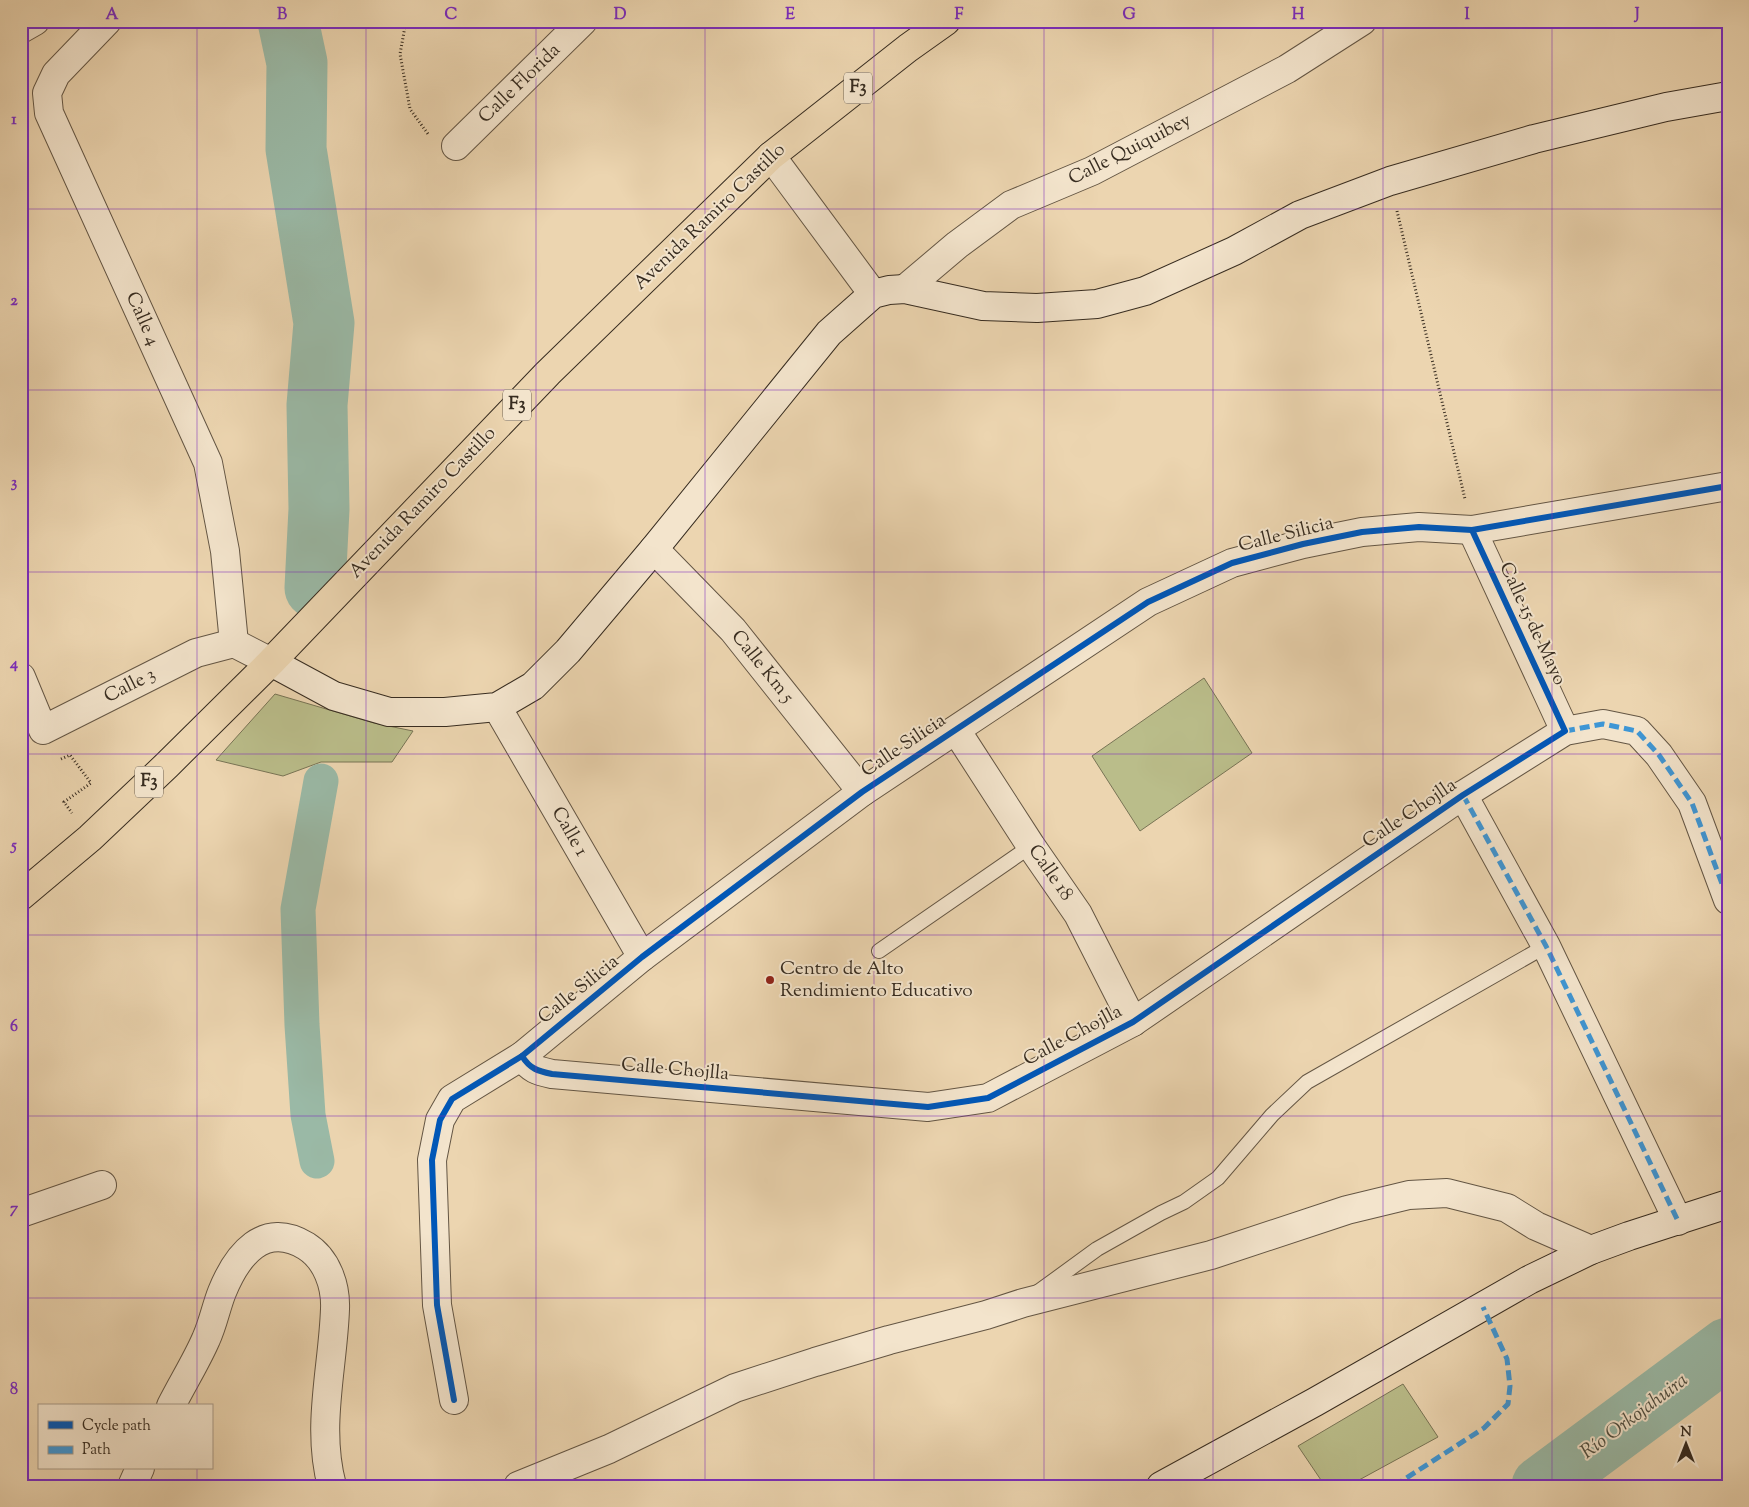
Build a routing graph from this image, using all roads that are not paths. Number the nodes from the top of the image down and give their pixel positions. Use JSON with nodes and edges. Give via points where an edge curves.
{"nodes":[{"id":1,"x":35,"y":21,"type":"edge"},
{"id":2,"x":107,"y":21,"type":"edge"},
{"id":3,"x":583,"y":21,"type":"edge"},
{"id":4,"x":946,"y":21,"type":"edge"},
{"id":5,"x":1362,"y":21,"type":"edge"},
{"id":6,"x":21,"y":29,"type":"edge"},
{"id":7,"x":1728,"y":96,"type":"edge"},
{"id":8,"x":456,"y":146,"type":"road end"},
{"id":9,"x":771,"y":156,"type":"junction"},
{"id":10,"x":906,"y":289,"type":"junction"},
{"id":11,"x":872,"y":294,"type":"junction"},
{"id":12,"x":1728,"y":486,"type":"edge"},
{"id":13,"x":1472,"y":530,"type":"junction"},
{"id":14,"x":654,"y":549,"type":"junction"},
{"id":15,"x":234,"y":643,"type":"junction"},
{"id":16,"x":271,"y":662,"type":"junction"},
{"id":17,"x":21,"y":677,"type":"edge"},
{"id":18,"x":497,"y":707,"type":"junction"},
{"id":19,"x":956,"y":730,"type":"junction"},
{"id":20,"x":1565,"y":731,"type":"junction"},
{"id":21,"x":862,"y":792,"type":"junction"},
{"id":22,"x":1463,"y":795,"type":"junction"},
{"id":23,"x":1031,"y":846,"type":"junction"},
{"id":24,"x":21,"y":896,"type":"edge"},
{"id":25,"x":1728,"y":900,"type":"edge"},
{"id":26,"x":1546,"y":946,"type":"junction"},
{"id":27,"x":879,"y":951,"type":"dead end"},
{"id":28,"x":642,"y":958,"type":"junction"},
{"id":29,"x":1133,"y":1022,"type":"junction"},
{"id":30,"x":522,"y":1056,"type":"junction"},
{"id":31,"x":102,"y":1185,"type":"dead end"},
{"id":32,"x":1728,"y":1204,"type":"edge"},
{"id":33,"x":21,"y":1213,"type":"edge"},
{"id":34,"x":1678,"y":1221,"type":"junction"},
{"id":35,"x":1591,"y":1250,"type":"junction"},
{"id":36,"x":1023,"y":1303,"type":"junction"},
{"id":37,"x":454,"y":1400,"type":"dead end"},
{"id":38,"x":172,"y":1404,"type":"edge"},
{"id":39,"x":139,"y":1470,"type":"edge"},
{"id":40,"x":132,"y":1486,"type":"edge"},
{"id":41,"x":332,"y":1486,"type":"edge"},
{"id":42,"x":518,"y":1486,"type":"edge"},
{"id":43,"x":1161,"y":1486,"type":"edge"}],
"edges":[{"from":1,"to":6,"type":"street"},
{"from":2,"to":15,"type":"street","name":"Calle 4","via":[[56,74],[47,93],[50,114],[208,463],[225,551]]},
{"from":3,"to":8,"type":"street","name":"Calle Florida"},
{"from":4,"to":9,"type":"main road","name":"Avenida Ramiro Castillo","number":"F3"},
{"from":5,"to":10,"type":"street","name":"Calle Quiquibey","via":[[1287,69],[1092,171],[1011,205]]},
{"from":7,"to":10,"type":"street","via":[[1666,107],[1534,139],[1390,181],[1300,215],[1234,251],[1145,291],[1097,304],[1037,308],[983,306]]},
{"from":9,"to":11,"type":"street"},
{"from":9,"to":16,"type":"main road","name":"Avenida Ramiro Castillo","number":"F3","via":[[548,373]]},
{"from":10,"to":11,"type":"street"},
{"from":11,"to":14,"type":"street","via":[[829,333]]},
{"from":12,"to":13,"type":"street","name":"Calle Silicia"},
{"from":13,"to":19,"type":"street","name":"Calle Silicia","via":[[1419,527],[1362,532],[1232,564],[1148,602]]},
{"from":13,"to":20,"type":"street","name":"Calle 15 de Mayo"},
{"from":14,"to":18,"type":"street","via":[[568,651],[533,686]]},
{"from":14,"to":21,"type":"street","name":"Calle Km 5","via":[[733,630]]},
{"from":15,"to":16,"type":"street"},
{"from":15,"to":17,"type":"street","name":"Calle 3","via":[[196,653],[43,730]]},
{"from":16,"to":18,"type":"street","via":[[334,696],[389,712],[445,712]]},
{"from":16,"to":24,"type":"main road","name":"Avenida Ramiro Castillo","number":"F3","via":[[90,838]]},
{"from":18,"to":28,"type":"street","name":"Calle 1"},
{"from":19,"to":21,"type":"street","name":"Calle Silicia"},
{"from":19,"to":23,"type":"street","name":"Calle 18"},
{"from":20,"to":22,"type":"street","name":"Calle Chojlla"},
{"from":20,"to":25,"type":"street","via":[[1603,724],[1637,731],[1659,755],[1692,803]]},
{"from":21,"to":28,"type":"street","name":"Calle Silicia"},
{"from":22,"to":26,"type":"street"},
{"from":22,"to":29,"type":"street","name":"Calle Chojlla"},
{"from":23,"to":27,"type":"lane"},
{"from":23,"to":29,"type":"street","name":"Calle 18","via":[[1078,914]]},
{"from":26,"to":34,"type":"street"},
{"from":26,"to":36,"type":"lane","via":[[1307,1082],[1272,1115],[1218,1178],[1184,1202],[1097,1249]]},
{"from":28,"to":30,"type":"street","name":"Calle Silicia"},
{"from":29,"to":30,"type":"street","name":"Calle Chojlla","via":[[988,1098],[928,1108],[552,1074],[528,1066]]},
{"from":30,"to":37,"type":"street","name":"Calle Silicia","via":[[452,1099],[440,1120],[432,1160],[437,1305]]},
{"from":31,"to":33,"type":"street"},
{"from":32,"to":34,"type":"street"},
{"from":34,"to":35,"type":"street"},
{"from":35,"to":36,"type":"street","via":[[1536,1226],[1506,1208],[1447,1193],[1409,1195],[1347,1210],[1211,1255]]},
{"from":35,"to":43,"type":"street","via":[[1529,1280]]},
{"from":36,"to":42,"type":"street","via":[[880,1342],[735,1388],[610,1449]]},
{"from":38,"to":41,"type":"street","via":[[206,1339],[222,1291],[250,1247],[274,1237],[304,1245],[315,1252],[324,1264],[331,1281],[335,1307],[325,1410],[328,1471]]},
{"from":39,"to":40,"type":"street"}]}
